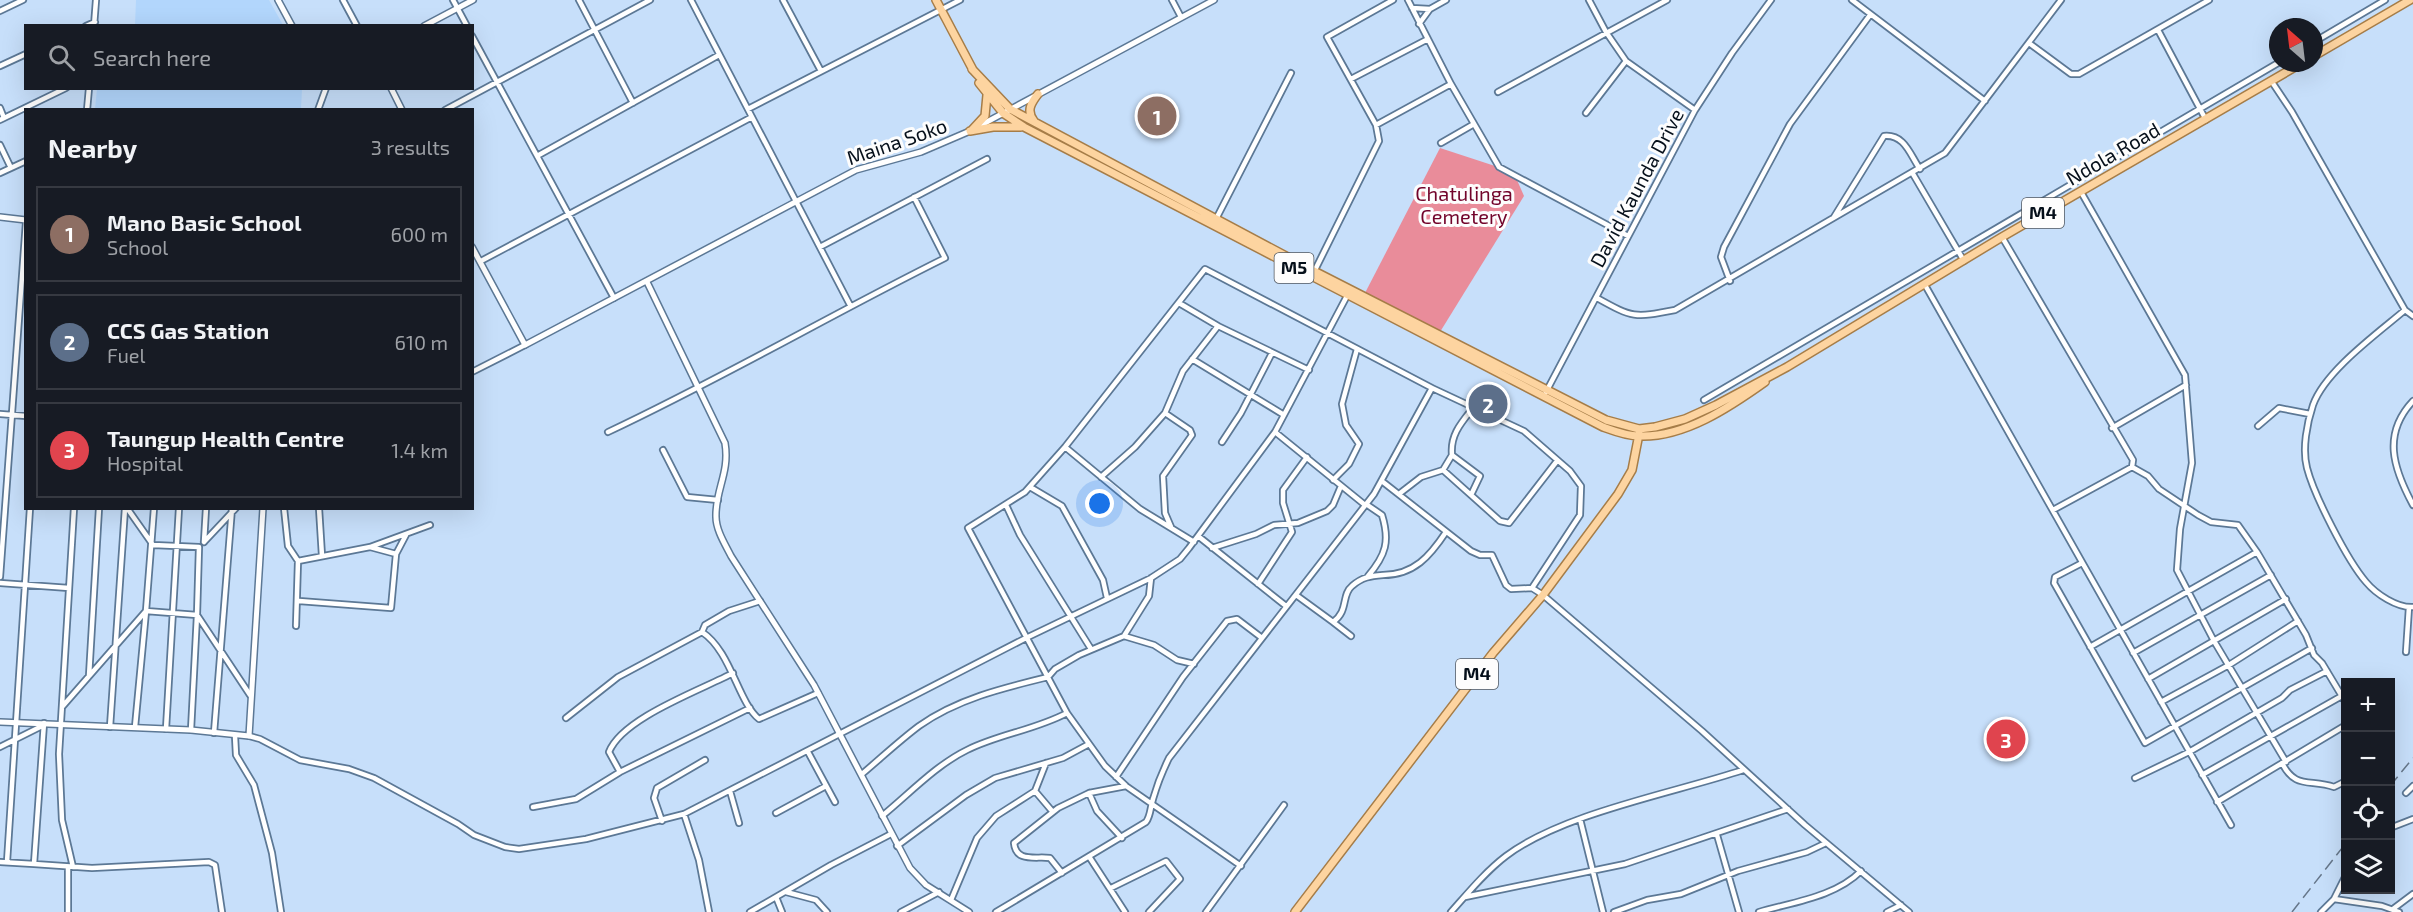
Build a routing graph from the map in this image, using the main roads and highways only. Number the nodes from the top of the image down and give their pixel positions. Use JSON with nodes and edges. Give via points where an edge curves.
{"nodes":[{"id":1,"x":936,"y":0,"type":"edge"},
{"id":2,"x":2410,"y":0,"type":"edge"},
{"id":3,"x":2323,"y":51,"type":"edge"},
{"id":4,"x":972,"y":69,"type":"junction"},
{"id":5,"x":2288,"y":72,"type":"edge"},
{"id":6,"x":987,"y":94,"type":"junction"},
{"id":7,"x":1038,"y":94,"type":"road end"},
{"id":8,"x":1035,"y":122,"type":"junction"},
{"id":9,"x":1024,"y":127,"type":"junction"},
{"id":10,"x":1313,"y":274,"type":"junction"},
{"id":11,"x":1639,"y":432,"type":"junction"},
{"id":12,"x":1295,"y":912,"type":"edge"}],
"edges":[{"from":1,"to":4,"type":"main road","number":"M5"},
{"from":2,"to":3,"type":"main road"},
{"from":4,"to":6,"type":"main road","number":"M5"},
{"from":4,"to":8,"type":"main road","number":"M5","via":[[1010,109]]},
{"from":5,"to":11,"type":"main road","name":"Ndola Road","number":"M4","via":[[1794,363],[1694,416]]},
{"from":6,"to":9,"type":"main road","number":"M5","via":[[1003,113]]},
{"from":6,"to":9,"type":"main road","via":[[985,116],[970,131]]},
{"from":7,"to":8,"type":"main road","via":[[1029,110]]},
{"from":8,"to":10,"type":"main road","number":"M5"},
{"from":9,"to":10,"type":"main road","number":"M5"},
{"from":10,"to":11,"type":"main road","number":"M5","via":[[1546,394]]},
{"from":11,"to":12,"type":"main road","number":"M4","via":[[1636,458],[1625,483],[1543,595],[1486,662]]}]}
